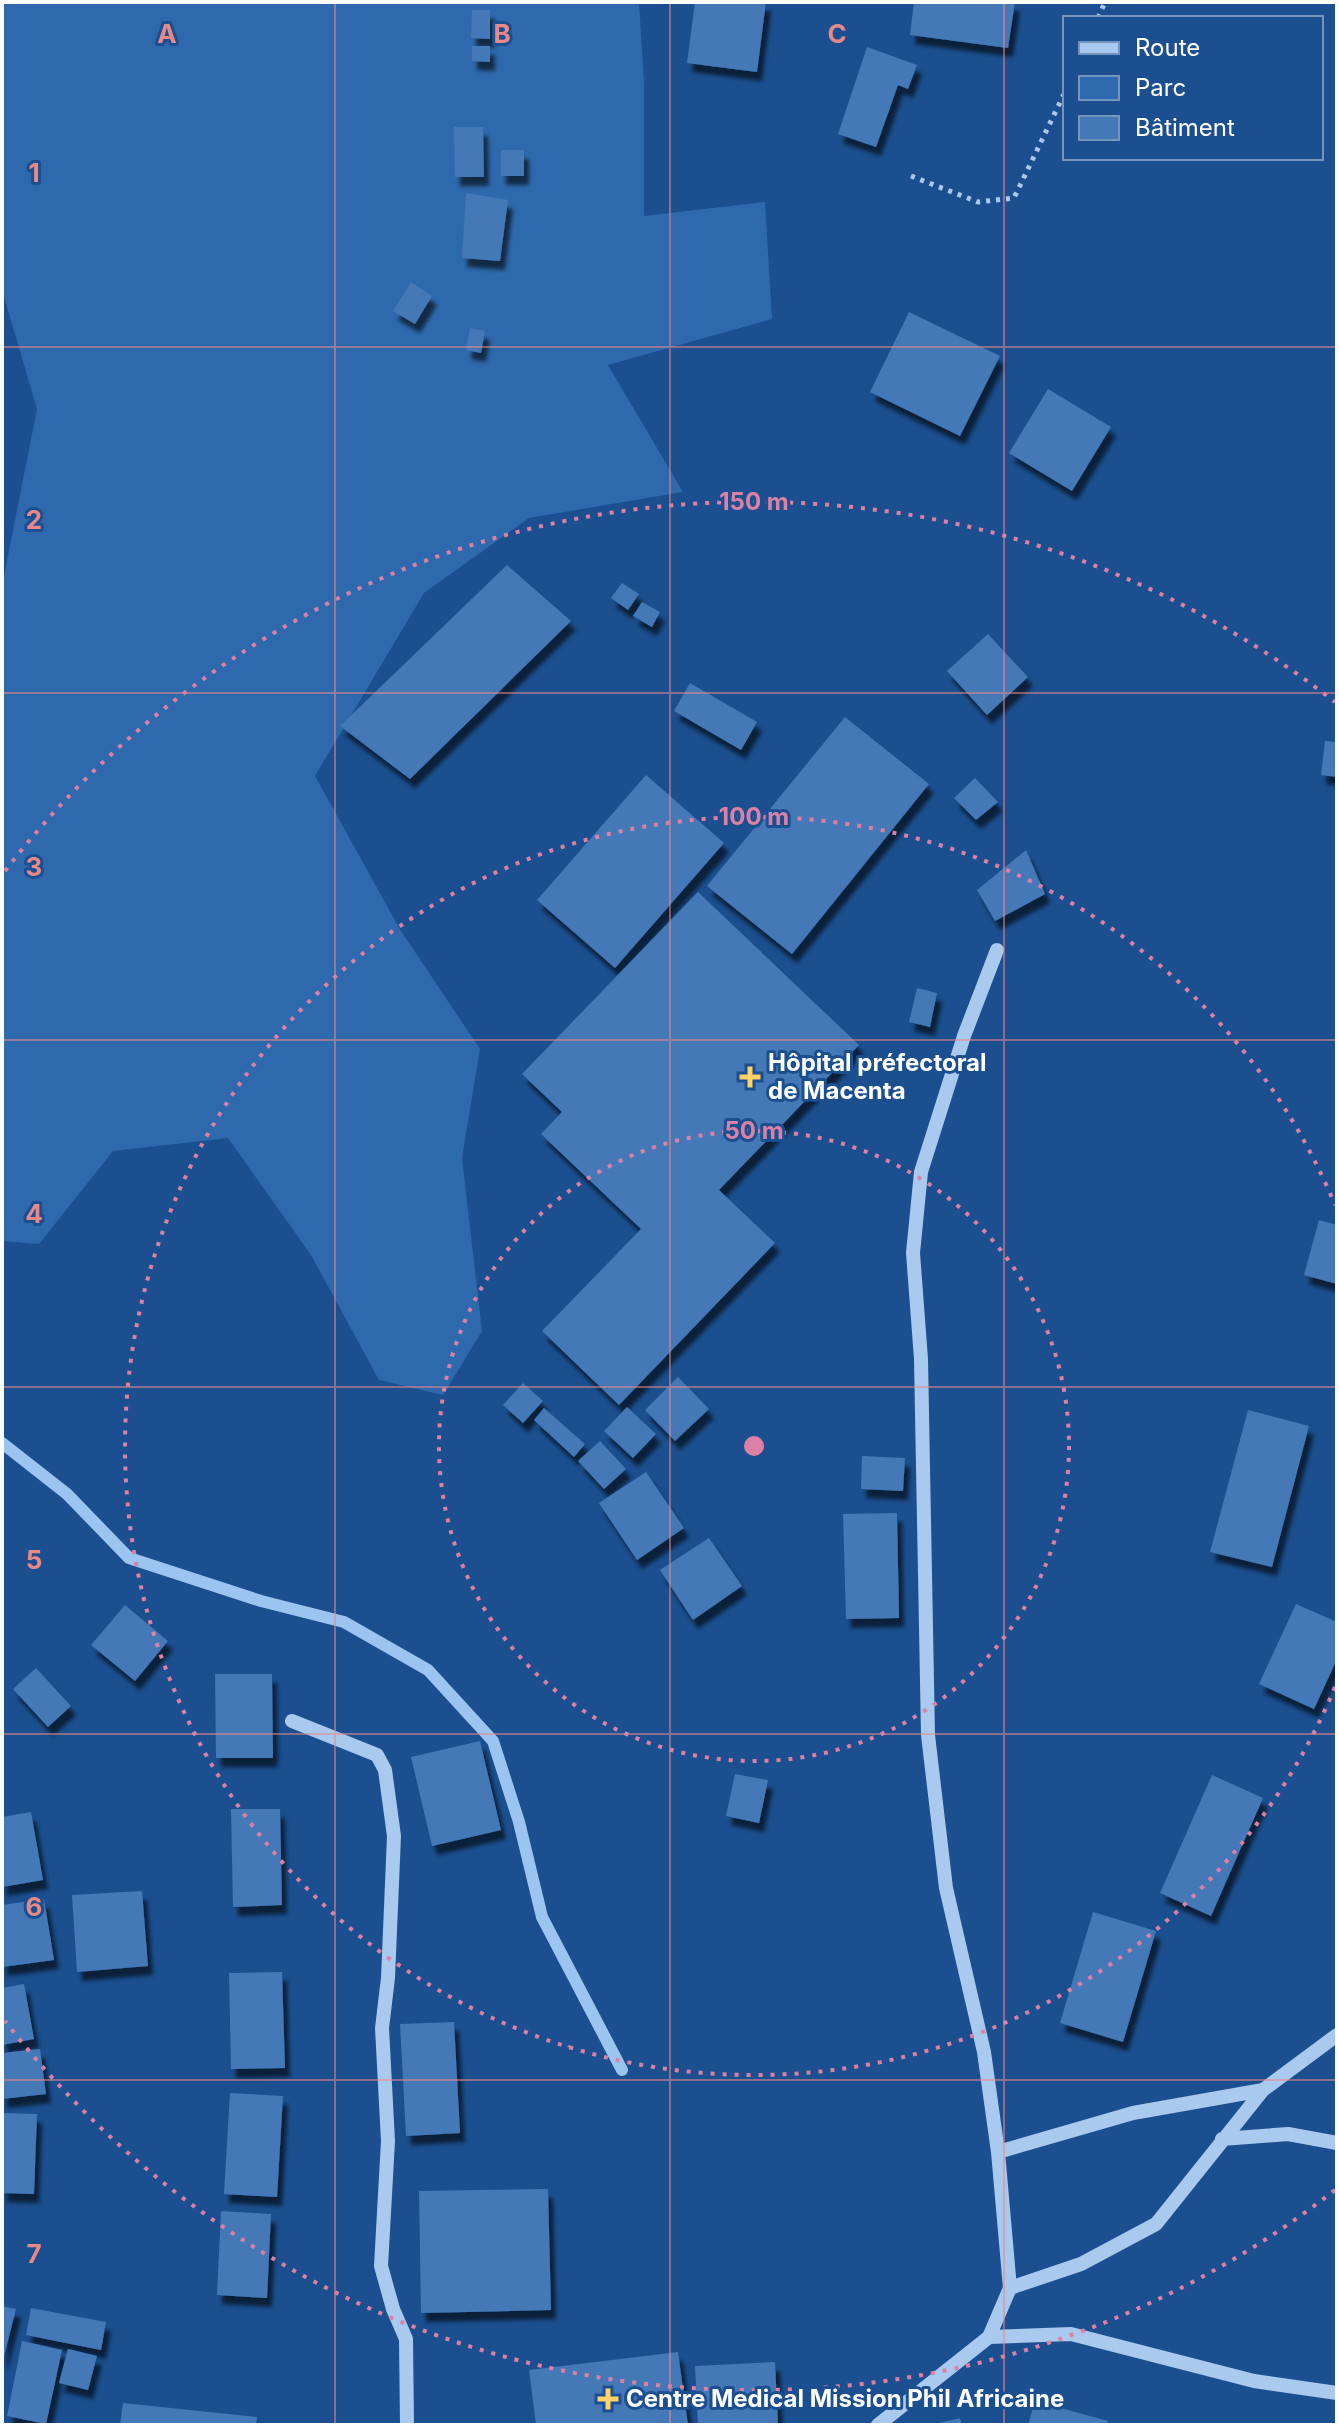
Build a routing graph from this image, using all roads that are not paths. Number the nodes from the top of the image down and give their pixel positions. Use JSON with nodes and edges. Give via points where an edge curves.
{"nodes":[{"id":1,"x":997,"y":950,"type":"dead end"},
{"id":2,"x":292,"y":1721,"type":"dead end"},
{"id":3,"x":1337,"y":2035,"type":"edge"},
{"id":4,"x":1263,"y":2090,"type":"junction"},
{"id":5,"x":1222,"y":2139,"type":"junction"},
{"id":6,"x":1337,"y":2143,"type":"edge"},
{"id":7,"x":998,"y":2152,"type":"junction"},
{"id":8,"x":1010,"y":2288,"type":"junction"},
{"id":9,"x":989,"y":2337,"type":"junction"},
{"id":10,"x":1337,"y":2393,"type":"edge"},
{"id":11,"x":407,"y":2425,"type":"edge"},
{"id":12,"x":878,"y":2425,"type":"edge"}],
"edges":[{"from":1,"to":7,"type":"street","via":[[921,1172],[913,1253],[921,1359],[928,1735],[946,1888],[984,2052]]},
{"from":2,"to":11,"type":"street","via":[[377,1755],[385,1770],[394,1836],[382,2028],[388,2141],[381,2266],[406,2339]]},
{"from":3,"to":4,"type":"street"},
{"from":4,"to":5,"type":"street"},
{"from":4,"to":7,"type":"street","via":[[1133,2113]]},
{"from":5,"to":6,"type":"street","via":[[1288,2134]]},
{"from":5,"to":8,"type":"street","via":[[1156,2224],[1081,2264]]},
{"from":7,"to":8,"type":"street"},
{"from":8,"to":9,"type":"street"},
{"from":9,"to":10,"type":"street","via":[[1071,2334],[1254,2381]]},
{"from":9,"to":12,"type":"street"}]}
